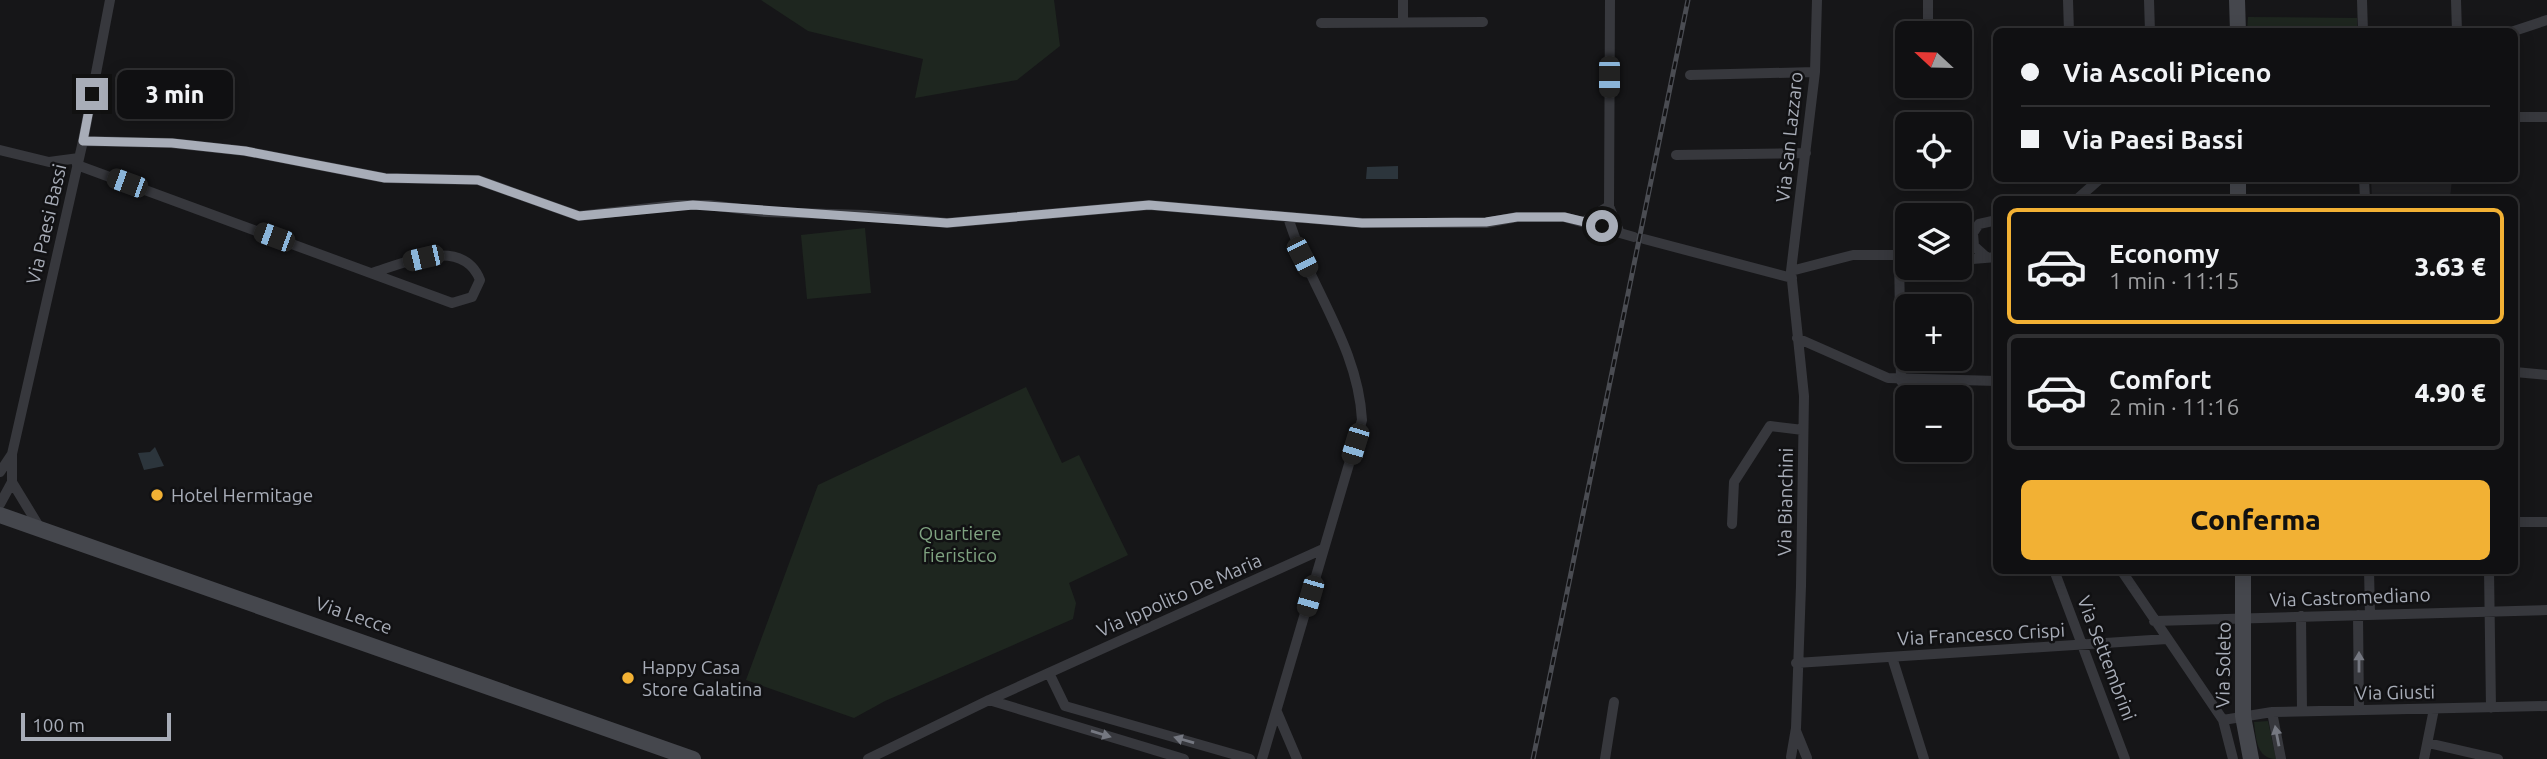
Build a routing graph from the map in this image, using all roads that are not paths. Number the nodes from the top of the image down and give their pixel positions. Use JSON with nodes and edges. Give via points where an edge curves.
{"nodes":[{"id":1,"x":110,"y":0,"type":"edge"},
{"id":2,"x":1403,"y":0,"type":"edge"},
{"id":3,"x":1609,"y":0,"type":"edge"},
{"id":4,"x":1816,"y":0,"type":"edge"},
{"id":5,"x":1927,"y":0,"type":"edge"},
{"id":6,"x":2068,"y":0,"type":"edge"},
{"id":7,"x":2150,"y":0,"type":"edge"},
{"id":8,"x":2237,"y":0,"type":"edge"},
{"id":9,"x":2362,"y":0,"type":"edge"},
{"id":10,"x":2456,"y":0,"type":"edge"},
{"id":11,"x":2547,"y":20,"type":"edge"},
{"id":12,"x":1928,"y":21,"type":"edge"},
{"id":13,"x":1483,"y":22,"type":"dead end"},
{"id":14,"x":1321,"y":23,"type":"dead end"},
{"id":15,"x":1403,"y":23,"type":"junction"},
{"id":16,"x":2068,"y":28,"type":"edge"},
{"id":17,"x":2150,"y":28,"type":"edge"},
{"id":18,"x":2238,"y":28,"type":"edge"},
{"id":19,"x":2363,"y":28,"type":"edge"},
{"id":20,"x":2456,"y":28,"type":"edge"},
{"id":21,"x":2518,"y":30,"type":"edge"},
{"id":22,"x":1815,"y":72,"type":"junction"},
{"id":23,"x":1690,"y":75,"type":"dead end"},
{"id":24,"x":2518,"y":117,"type":"edge"},
{"id":25,"x":2547,"y":117,"type":"edge"},
{"id":26,"x":83,"y":141,"type":"junction"},
{"id":27,"x":0,"y":150,"type":"edge"},
{"id":28,"x":1806,"y":153,"type":"junction"},
{"id":29,"x":1676,"y":155,"type":"dead end"},
{"id":30,"x":78,"y":161,"type":"junction"},
{"id":31,"x":2096,"y":182,"type":"edge"},
{"id":32,"x":2081,"y":196,"type":"edge"},
{"id":33,"x":1609,"y":206,"type":"junction"},
{"id":34,"x":1288,"y":218,"type":"junction"},
{"id":35,"x":1585,"y":221,"type":"junction"},
{"id":36,"x":1993,"y":221,"type":"edge"},
{"id":37,"x":1619,"y":231,"type":"junction"},
{"id":38,"x":1973,"y":233,"type":"joint"},
{"id":39,"x":1895,"y":254,"type":"edge"},
{"id":40,"x":1991,"y":256,"type":"edge"},
{"id":41,"x":1972,"y":258,"type":"edge"},
{"id":42,"x":372,"y":273,"type":"junction"},
{"id":43,"x":1792,"y":274,"type":"junction"},
{"id":44,"x":1904,"y":280,"type":"edge"},
{"id":45,"x":1797,"y":338,"type":"junction"},
{"id":46,"x":2518,"y":372,"type":"edge"},
{"id":47,"x":2547,"y":375,"type":"edge"},
{"id":48,"x":1901,"y":381,"type":"junction"},
{"id":49,"x":1993,"y":382,"type":"edge"},
{"id":50,"x":1803,"y":430,"type":"junction"},
{"id":51,"x":12,"y":454,"type":"junction"},
{"id":52,"x":0,"y":472,"type":"edge"},
{"id":53,"x":12,"y":482,"type":"junction"},
{"id":54,"x":0,"y":504,"type":"edge"},
{"id":55,"x":0,"y":514,"type":"edge"},
{"id":56,"x":2547,"y":522,"type":"edge"},
{"id":57,"x":2518,"y":523,"type":"edge"},
{"id":58,"x":1731,"y":524,"type":"dead end"},
{"id":59,"x":41,"y":529,"type":"junction"},
{"id":60,"x":1324,"y":549,"type":"junction"},
{"id":61,"x":2056,"y":574,"type":"edge"},
{"id":62,"x":2124,"y":574,"type":"edge"},
{"id":63,"x":2244,"y":574,"type":"edge"},
{"id":64,"x":2369,"y":574,"type":"edge"},
{"id":65,"x":2489,"y":574,"type":"edge"},
{"id":66,"x":2490,"y":610,"type":"junction"},
{"id":67,"x":2547,"y":610,"type":"edge"},
{"id":68,"x":2364,"y":614,"type":"junction"},
{"id":69,"x":2301,"y":616,"type":"junction"},
{"id":70,"x":2245,"y":618,"type":"junction"},
{"id":71,"x":2154,"y":621,"type":"junction"},
{"id":72,"x":2167,"y":639,"type":"junction"},
{"id":73,"x":2084,"y":645,"type":"junction"},
{"id":74,"x":1892,"y":657,"type":"junction"},
{"id":75,"x":1796,"y":663,"type":"junction"},
{"id":76,"x":1049,"y":673,"type":"junction"},
{"id":77,"x":989,"y":700,"type":"junction"},
{"id":78,"x":1614,"y":702,"type":"dead end"},
{"id":79,"x":1065,"y":706,"type":"junction"},
{"id":80,"x":2547,"y":706,"type":"edge"},
{"id":81,"x":2491,"y":708,"type":"junction"},
{"id":82,"x":2434,"y":709,"type":"junction"},
{"id":83,"x":2359,"y":710,"type":"junction"},
{"id":84,"x":1277,"y":712,"type":"junction"},
{"id":85,"x":2272,"y":712,"type":"junction"},
{"id":86,"x":2302,"y":712,"type":"junction"},
{"id":87,"x":2243,"y":716,"type":"junction"},
{"id":88,"x":2223,"y":720,"type":"junction"},
{"id":89,"x":1060,"y":722,"type":"junction"},
{"id":90,"x":1796,"y":728,"type":"junction"},
{"id":91,"x":2428,"y":743,"type":"junction"},
{"id":92,"x":1790,"y":758,"type":"edge"},
{"id":93,"x":694,"y":759,"type":"edge"},
{"id":94,"x":868,"y":759,"type":"edge"},
{"id":95,"x":1184,"y":759,"type":"edge"},
{"id":96,"x":1250,"y":759,"type":"edge"},
{"id":97,"x":1262,"y":759,"type":"edge"},
{"id":98,"x":1297,"y":759,"type":"edge"},
{"id":99,"x":1605,"y":759,"type":"edge"},
{"id":100,"x":1807,"y":759,"type":"edge"},
{"id":101,"x":1924,"y":759,"type":"edge"},
{"id":102,"x":2125,"y":759,"type":"edge"},
{"id":103,"x":2233,"y":759,"type":"edge"},
{"id":104,"x":2251,"y":759,"type":"edge"},
{"id":105,"x":2281,"y":759,"type":"edge"},
{"id":106,"x":2424,"y":759,"type":"edge"},
{"id":107,"x":2498,"y":759,"type":"edge"}],
"edges":[{"from":1,"to":26,"type":"street","name":"Via Paesi Bassi"},
{"from":2,"to":15,"type":"street"},
{"from":3,"to":33,"type":"street"},
{"from":4,"to":22,"type":"street","name":"Via San Lazzaro"},
{"from":5,"to":12,"type":"street"},
{"from":6,"to":16,"type":"street"},
{"from":7,"to":17,"type":"street"},
{"from":8,"to":18,"type":"main road"},
{"from":9,"to":19,"type":"street"},
{"from":10,"to":20,"type":"street"},
{"from":11,"to":21,"type":"street"},
{"from":13,"to":15,"type":"street"},
{"from":14,"to":15,"type":"street"},
{"from":22,"to":23,"type":"street"},
{"from":22,"to":28,"type":"street","name":"Via San Lazzaro"},
{"from":24,"to":25,"type":"street"},
{"from":26,"to":30,"type":"street","name":"Via Paesi Bassi"},
{"from":26,"to":34,"type":"street","via":[[245,151],[385,178],[478,180],[579,216],[709,205],[947,223],[1149,205]]},
{"from":27,"to":30,"type":"street","via":[[49,162]]},
{"from":28,"to":29,"type":"street"},
{"from":28,"to":43,"type":"street","name":"Via San Lazzaro"},
{"from":30,"to":42,"type":"street"},
{"from":30,"to":51,"type":"street","name":"Via Paesi Bassi"},
{"from":31,"to":32,"type":"street"},
{"from":33,"to":35,"type":"street"},
{"from":33,"to":37,"type":"street"},
{"from":34,"to":35,"type":"street","via":[[1362,223],[1534,217]]},
{"from":34,"to":60,"type":"street","via":[[1295,243],[1352,363],[1360,396],[1362,420]]},
{"from":35,"to":37,"type":"street"},
{"from":36,"to":38,"type":"street","via":[[1979,224]]},
{"from":37,"to":43,"type":"street"},
{"from":38,"to":40,"type":"street","via":[[1974,246]]},
{"from":39,"to":43,"type":"street","via":[[1853,256]]},
{"from":40,"to":41,"type":"street"},
{"from":42,"to":42,"type":"street","via":[[438,255],[465,260],[480,280],[472,297],[452,303]]},
{"from":43,"to":45,"type":"street","name":"Via Bianchini"},
{"from":44,"to":48,"type":"street"},
{"from":45,"to":48,"type":"street"},
{"from":45,"to":50,"type":"street","name":"Via Bianchini"},
{"from":46,"to":47,"type":"street"},
{"from":48,"to":49,"type":"street"},
{"from":50,"to":58,"type":"street","via":[[1770,426],[1734,482]]},
{"from":50,"to":75,"type":"street","name":"Via Bianchini"},
{"from":51,"to":52,"type":"street","name":"Via Paesi Bassi"},
{"from":51,"to":53,"type":"street","name":"Via Paesi Bassi"},
{"from":53,"to":54,"type":"street","name":"Via Paesi Bassi"},
{"from":53,"to":59,"type":"street"},
{"from":55,"to":59,"type":"main road","name":"Via Lecce"},
{"from":56,"to":57,"type":"street"},
{"from":59,"to":93,"type":"main road","name":"Via Lecce"},
{"from":60,"to":76,"type":"street","name":"Via Ippolito De Maria"},
{"from":60,"to":84,"type":"street"},
{"from":61,"to":73,"type":"street","name":"Via Settembrini"},
{"from":62,"to":71,"type":"street"},
{"from":63,"to":70,"type":"main road","name":"Via Soleto"},
{"from":64,"to":68,"type":"street"},
{"from":65,"to":66,"type":"street"},
{"from":66,"to":67,"type":"street","name":"Via Castromediano"},
{"from":66,"to":68,"type":"street","name":"Via Castromediano"},
{"from":66,"to":81,"type":"street"},
{"from":68,"to":69,"type":"street","name":"Via Castromediano"},
{"from":83,"to":68,"type":"street","one_way":true},
{"from":69,"to":70,"type":"street","name":"Via Castromediano"},
{"from":69,"to":86,"type":"street"},
{"from":70,"to":71,"type":"street","name":"Via Castromediano"},
{"from":70,"to":87,"type":"main road","name":"Via Soleto"},
{"from":71,"to":72,"type":"street"},
{"from":72,"to":73,"type":"street","name":"Via Francesco Crispi"},
{"from":72,"to":88,"type":"street"},
{"from":73,"to":74,"type":"street","name":"Via Francesco Crispi"},
{"from":73,"to":102,"type":"street","name":"Via Settembrini"},
{"from":74,"to":75,"type":"street","name":"Via Francesco Crispi"},
{"from":74,"to":101,"type":"street"},
{"from":75,"to":90,"type":"street","name":"Via Bianchini"},
{"from":76,"to":77,"type":"street","name":"Via Ippolito De Maria"},
{"from":76,"to":79,"type":"street"},
{"from":77,"to":89,"type":"street"},
{"from":77,"to":94,"type":"street","name":"Via Ippolito De Maria"},
{"from":78,"to":99,"type":"street"},
{"from":79,"to":89,"type":"street"},
{"from":96,"to":79,"type":"street","one_way":true},
{"from":80,"to":81,"type":"street","name":"Via Giusti"},
{"from":81,"to":82,"type":"street","name":"Via Giusti"},
{"from":82,"to":83,"type":"street","name":"Via Giusti"},
{"from":82,"to":91,"type":"street"},
{"from":83,"to":86,"type":"street","name":"Via Giusti"},
{"from":84,"to":97,"type":"street"},
{"from":84,"to":98,"type":"street"},
{"from":85,"to":86,"type":"street","name":"Via Giusti"},
{"from":85,"to":87,"type":"street","name":"Via Giusti"},
{"from":105,"to":85,"type":"street","one_way":true},
{"from":87,"to":88,"type":"street","name":"Via Giusti"},
{"from":87,"to":104,"type":"main road","name":"Via Soleto"},
{"from":88,"to":103,"type":"street"},
{"from":89,"to":95,"type":"street","one_way":true},
{"from":90,"to":92,"type":"street"},
{"from":90,"to":100,"type":"street"},
{"from":91,"to":106,"type":"street"},
{"from":91,"to":107,"type":"street"},
{"from":92,"to":100,"type":"street"}]}
